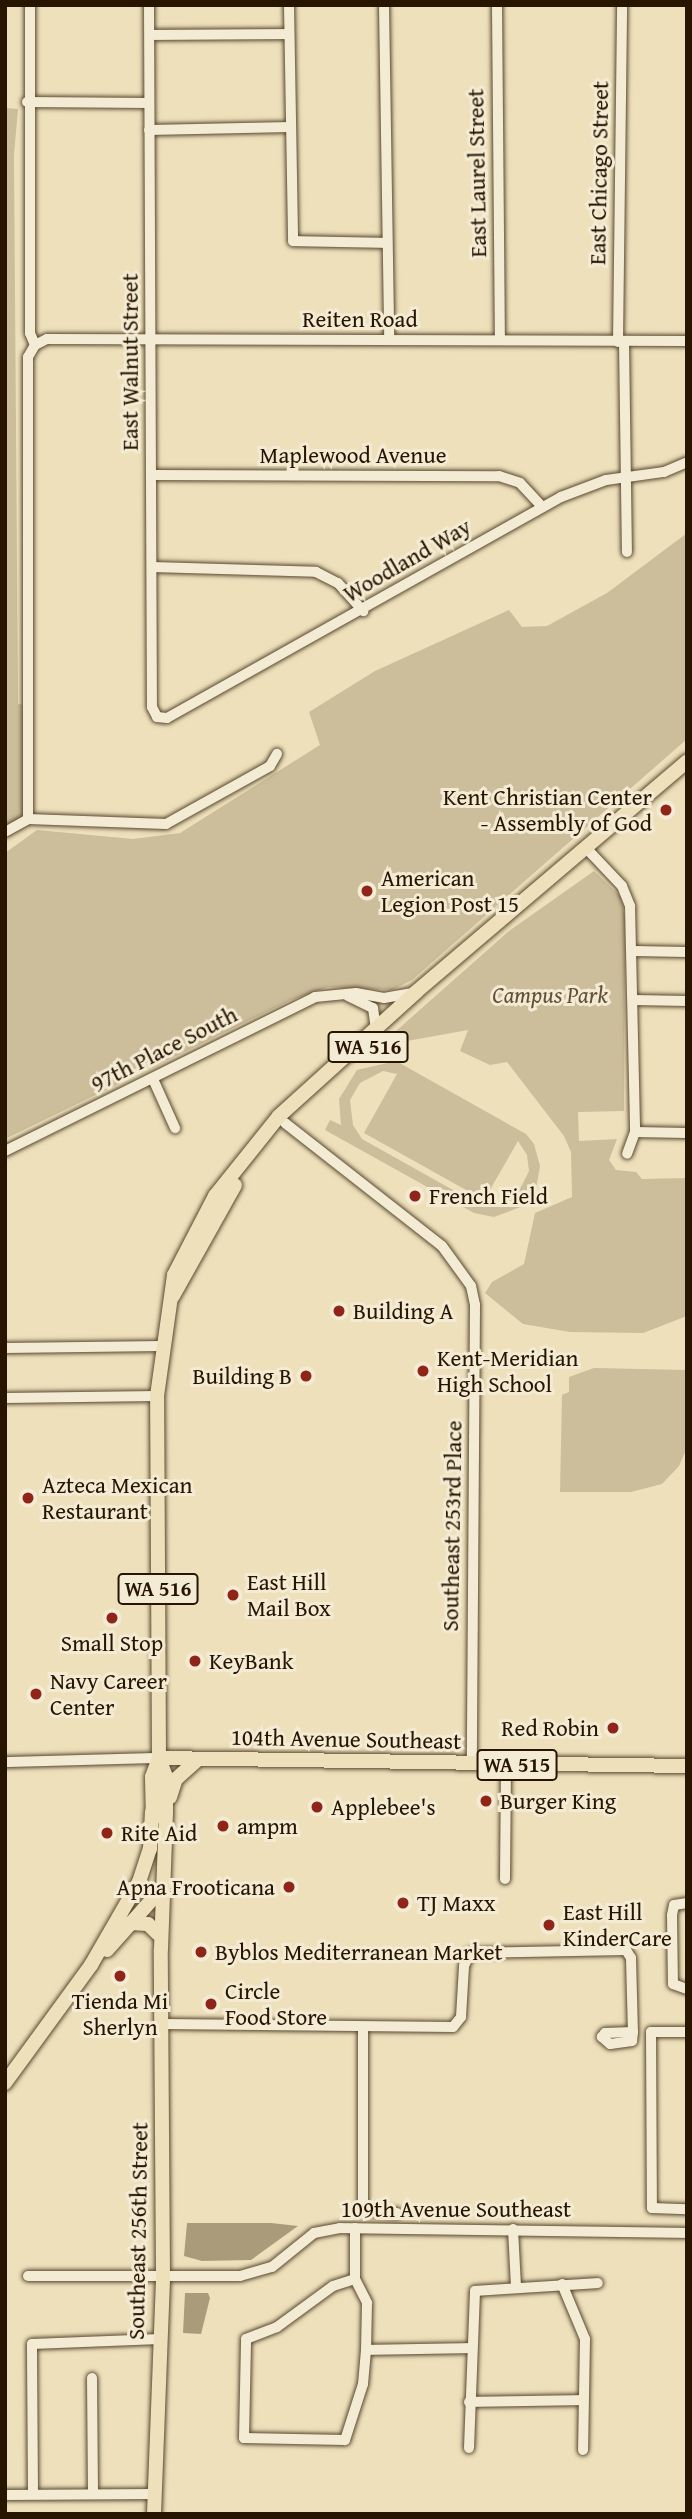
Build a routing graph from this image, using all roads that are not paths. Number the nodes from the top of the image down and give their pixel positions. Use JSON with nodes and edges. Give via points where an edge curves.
{"nodes":[{"id":1,"x":30,"y":5,"type":"edge"},
{"id":2,"x":149,"y":5,"type":"edge"},
{"id":3,"x":289,"y":5,"type":"edge"},
{"id":4,"x":384,"y":5,"type":"edge"},
{"id":5,"x":496,"y":5,"type":"edge"},
{"id":6,"x":622,"y":5,"type":"edge"},
{"id":7,"x":289,"y":34,"type":"junction"},
{"id":8,"x":150,"y":35,"type":"junction"},
{"id":9,"x":27,"y":102,"type":"junction"},
{"id":10,"x":149,"y":103,"type":"junction"},
{"id":11,"x":291,"y":127,"type":"junction"},
{"id":12,"x":149,"y":130,"type":"junction"},
{"id":13,"x":387,"y":243,"type":"junction"},
{"id":14,"x":151,"y":339,"type":"junction"},
{"id":15,"x":389,"y":340,"type":"junction"},
{"id":16,"x":500,"y":340,"type":"junction"},
{"id":17,"x":687,"y":341,"type":"edge"},
{"id":18,"x":621,"y":342,"type":"junction"},
{"id":19,"x":34,"y":345,"type":"junction"},
{"id":20,"x":687,"y":462,"type":"edge"},
{"id":21,"x":152,"y":475,"type":"junction"},
{"id":22,"x":626,"y":476,"type":"junction"},
{"id":23,"x":542,"y":507,"type":"junction"},
{"id":24,"x":626,"y":552,"type":"dead end"},
{"id":25,"x":152,"y":567,"type":"junction"},
{"id":26,"x":363,"y":611,"type":"junction"},
{"id":27,"x":157,"y":716,"type":"joint"},
{"id":28,"x":277,"y":754,"type":"dead end"},
{"id":29,"x":687,"y":761,"type":"edge"},
{"id":30,"x":28,"y":819,"type":"junction"},
{"id":31,"x":5,"y":832,"type":"edge"},
{"id":32,"x":587,"y":849,"type":"junction"},
{"id":33,"x":634,"y":951,"type":"junction"},
{"id":34,"x":687,"y":952,"type":"edge"},
{"id":35,"x":447,"y":970,"type":"junction"},
{"id":36,"x":416,"y":992,"type":"junction"},
{"id":37,"x":345,"y":995,"type":"junction"},
{"id":38,"x":634,"y":1000,"type":"junction"},
{"id":39,"x":687,"y":1001,"type":"edge"},
{"id":40,"x":376,"y":1029,"type":"junction"},
{"id":41,"x":153,"y":1079,"type":"junction"},
{"id":42,"x":282,"y":1119,"type":"junction"},
{"id":43,"x":175,"y":1128,"type":"dead end"},
{"id":44,"x":635,"y":1132,"type":"junction"},
{"id":45,"x":687,"y":1133,"type":"edge"},
{"id":46,"x":5,"y":1152,"type":"edge"},
{"id":47,"x":627,"y":1154,"type":"dead end"},
{"id":48,"x":162,"y":1346,"type":"junction"},
{"id":49,"x":5,"y":1348,"type":"edge"},
{"id":50,"x":157,"y":1396,"type":"junction"},
{"id":51,"x":5,"y":1398,"type":"edge"},
{"id":52,"x":159,"y":1758,"type":"junction"},
{"id":53,"x":198,"y":1759,"type":"junction"},
{"id":54,"x":5,"y":1762,"type":"edge"},
{"id":55,"x":472,"y":1765,"type":"junction"},
{"id":56,"x":506,"y":1765,"type":"junction"},
{"id":57,"x":687,"y":1766,"type":"edge"},
{"id":58,"x":159,"y":1812,"type":"junction"},
{"id":59,"x":505,"y":1880,"type":"dead end"},
{"id":60,"x":161,"y":1889,"type":"junction"},
{"id":61,"x":687,"y":1903,"type":"edge"},
{"id":62,"x":123,"y":1909,"type":"junction"},
{"id":63,"x":130,"y":1923,"type":"junction"},
{"id":64,"x":158,"y":1934,"type":"junction"},
{"id":65,"x":108,"y":1948,"type":"junction"},
{"id":66,"x":161,"y":1949,"type":"junction"},
{"id":67,"x":91,"y":1965,"type":"junction"},
{"id":68,"x":681,"y":1989,"type":"edge"},
{"id":69,"x":162,"y":2024,"type":"junction"},
{"id":70,"x":363,"y":2027,"type":"junction"},
{"id":71,"x":633,"y":2032,"type":"dead end"},
{"id":72,"x":687,"y":2032,"type":"edge"},
{"id":73,"x":5,"y":2083,"type":"edge"},
{"id":74,"x":687,"y":2208,"type":"edge"},
{"id":75,"x":397,"y":2213,"type":"dead end"},
{"id":76,"x":355,"y":2228,"type":"junction"},
{"id":77,"x":513,"y":2229,"type":"junction"},
{"id":78,"x":687,"y":2233,"type":"edge"},
{"id":79,"x":163,"y":2275,"type":"junction"},
{"id":80,"x":28,"y":2276,"type":"dead end"},
{"id":81,"x":355,"y":2279,"type":"junction"},
{"id":82,"x":598,"y":2283,"type":"dead end"},
{"id":83,"x":562,"y":2284,"type":"junction"},
{"id":84,"x":516,"y":2286,"type":"junction"},
{"id":85,"x":160,"y":2339,"type":"junction"},
{"id":86,"x":471,"y":2348,"type":"junction"},
{"id":87,"x":366,"y":2350,"type":"junction"},
{"id":88,"x":92,"y":2378,"type":"dead end"},
{"id":89,"x":583,"y":2400,"type":"junction"},
{"id":90,"x":469,"y":2402,"type":"junction"},
{"id":91,"x":469,"y":2448,"type":"dead end"},
{"id":92,"x":583,"y":2450,"type":"dead end"},
{"id":93,"x":33,"y":2494,"type":"junction"},
{"id":94,"x":93,"y":2494,"type":"junction"},
{"id":95,"x":155,"y":2494,"type":"junction"},
{"id":96,"x":5,"y":2495,"type":"edge"},
{"id":97,"x":155,"y":2514,"type":"edge"}],
"edges":[{"from":1,"to":9,"type":"street"},
{"from":2,"to":8,"type":"street","name":"East Walnut Street"},
{"from":3,"to":7,"type":"street"},
{"from":4,"to":13,"type":"street"},
{"from":5,"to":16,"type":"street","name":"East Laurel Street"},
{"from":6,"to":18,"type":"street","name":"East Chicago Street"},
{"from":7,"to":8,"type":"street"},
{"from":7,"to":11,"type":"street"},
{"from":8,"to":10,"type":"street","name":"East Walnut Street"},
{"from":9,"to":10,"type":"street"},
{"from":9,"to":19,"type":"street","via":[[30,333]]},
{"from":10,"to":12,"type":"street","name":"East Walnut Street"},
{"from":11,"to":12,"type":"street"},
{"from":11,"to":13,"type":"street","via":[[293,241]]},
{"from":12,"to":14,"type":"street","name":"East Walnut Street"},
{"from":13,"to":15,"type":"street"},
{"from":14,"to":15,"type":"street","name":"Reiten Road"},
{"from":14,"to":19,"type":"street","name":"Reiten Road","via":[[47,339]]},
{"from":14,"to":21,"type":"street","name":"East Walnut Street"},
{"from":15,"to":16,"type":"street","name":"Reiten Road"},
{"from":16,"to":18,"type":"street","name":"Reiten Road"},
{"from":17,"to":18,"type":"street","name":"Reiten Road"},
{"from":18,"to":22,"type":"street","name":"East Chicago Street"},
{"from":19,"to":30,"type":"street","via":[[28,358]]},
{"from":20,"to":22,"type":"street","name":"Woodland Way","via":[[664,472]]},
{"from":21,"to":23,"type":"street","name":"Maplewood Avenue","via":[[499,477],[520,482]]},
{"from":21,"to":25,"type":"street","name":"East Walnut Street"},
{"from":22,"to":23,"type":"street","name":"Woodland Way","via":[[588,485]]},
{"from":22,"to":24,"type":"street","name":"East Chicago Street"},
{"from":23,"to":26,"type":"street","name":"Woodland Way"},
{"from":25,"to":26,"type":"street","via":[[316,572],[338,583]]},
{"from":25,"to":27,"type":"street","name":"East Walnut Street","via":[[152,707]]},
{"from":26,"to":27,"type":"street","name":"Woodland Way","via":[[167,718]]},
{"from":28,"to":30,"type":"street","via":[[270,766],[166,824]]},
{"from":29,"to":32,"type":"main road","number":"WA 516"},
{"from":30,"to":31,"type":"street"},
{"from":32,"to":33,"type":"street","via":[[628,897]]},
{"from":32,"to":35,"type":"main road","number":"WA 516"},
{"from":33,"to":34,"type":"street"},
{"from":33,"to":38,"type":"street"},
{"from":35,"to":36,"type":"main road","number":"WA 516"},
{"from":35,"to":42,"type":"main road","number":"WA 516","via":[[438,984]]},
{"from":36,"to":37,"type":"street","name":"97th Place South","via":[[384,998]]},
{"from":36,"to":40,"type":"main road","number":"WA 516"},
{"from":37,"to":40,"type":"street","via":[[373,1008]]},
{"from":37,"to":41,"type":"street","name":"97th Place South","via":[[315,997]]},
{"from":38,"to":39,"type":"street"},
{"from":38,"to":44,"type":"street"},
{"from":40,"to":42,"type":"main road","number":"WA 516"},
{"from":41,"to":43,"type":"street"},
{"from":41,"to":46,"type":"street","name":"97th Place South"},
{"from":42,"to":48,"type":"main road","name":"Southeast 256th Street","number":"WA 516","via":[[241,1160],[191,1235],[174,1275]]},
{"from":42,"to":55,"type":"street","name":"Southeast 253rd Place","via":[[442,1246],[471,1286],[475,1304]]},
{"from":44,"to":45,"type":"street"},
{"from":44,"to":47,"type":"street"},
{"from":48,"to":49,"type":"street"},
{"from":48,"to":50,"type":"main road","name":"Southeast 256th Street","number":"WA 516"},
{"from":50,"to":51,"type":"street"},
{"from":50,"to":52,"type":"main road","name":"Southeast 256th Street","number":"WA 516"},
{"from":52,"to":53,"type":"main road","name":"104th Avenue Southeast","number":"WA 515"},
{"from":52,"to":54,"type":"street","name":"104th Avenue Southeast"},
{"from":52,"to":58,"type":"main road","name":"Southeast 256th Street","number":"WA 516","via":[[152,1777]]},
{"from":53,"to":55,"type":"main road","name":"104th Avenue Southeast","number":"WA 515"},
{"from":53,"to":58,"type":"main road","via":[[176,1779]]},
{"from":55,"to":56,"type":"main road","name":"104th Avenue Southeast","number":"WA 515"},
{"from":56,"to":57,"type":"main road","name":"104th Avenue Southeast","number":"WA 515"},
{"from":56,"to":59,"type":"street"},
{"from":58,"to":60,"type":"main road","name":"Southeast 256th Street","number":"WA 516"},
{"from":58,"to":62,"type":"main road","number":"WA 516","via":[[146,1867]]},
{"from":60,"to":63,"type":"main road","number":"WA 516"},
{"from":60,"to":64,"type":"main road","name":"Southeast 256th Street"},
{"from":60,"to":66,"type":"main road","name":"Southeast 256th Street"},
{"from":61,"to":68,"type":"street","via":[[674,1905]]},
{"from":62,"to":65,"type":"main road","via":[[125,1914]]},
{"from":62,"to":67,"type":"main road","number":"WA 516"},
{"from":63,"to":64,"type":"main road","via":[[148,1924]]},
{"from":63,"to":65,"type":"main road","number":"WA 516"},
{"from":64,"to":66,"type":"main road","name":"Southeast 256th Street"},
{"from":65,"to":67,"type":"main road","number":"WA 516"},
{"from":66,"to":69,"type":"main road","name":"Southeast 256th Street"},
{"from":67,"to":73,"type":"main road","number":"WA 516"},
{"from":69,"to":70,"type":"street"},
{"from":69,"to":79,"type":"main road","name":"Southeast 256th Street"},
{"from":70,"to":71,"type":"street","via":[[458,2025],[465,1958],[470,1953],[626,1950],[631,1958]]},
{"from":70,"to":75,"type":"street","via":[[363,2210]]},
{"from":72,"to":74,"type":"street","via":[[651,2032],[652,2208]]},
{"from":76,"to":77,"type":"street","name":"109th Avenue Southeast"},
{"from":76,"to":79,"type":"street","name":"109th Avenue Southeast","via":[[314,2233],[264,2270],[240,2276]]},
{"from":76,"to":81,"type":"street"},
{"from":77,"to":78,"type":"street","name":"109th Avenue Southeast"},
{"from":77,"to":84,"type":"street"},
{"from":79,"to":80,"type":"street","name":"109th Avenue Southeast"},
{"from":79,"to":85,"type":"main road","name":"Southeast 256th Street"},
{"from":81,"to":87,"type":"street","via":[[366,2303]]},
{"from":81,"to":87,"type":"street","via":[[333,2286],[276,2327],[246,2339],[244,2438],[345,2440],[363,2384]]},
{"from":82,"to":83,"type":"street"},
{"from":83,"to":84,"type":"street"},
{"from":83,"to":89,"type":"street","via":[[583,2327]]},
{"from":84,"to":86,"type":"street","via":[[482,2287],[473,2298]]},
{"from":85,"to":93,"type":"street","via":[[32,2344]]},
{"from":85,"to":95,"type":"main road","name":"Southeast 256th Street"},
{"from":86,"to":87,"type":"street"},
{"from":86,"to":90,"type":"street"},
{"from":88,"to":94,"type":"street"},
{"from":89,"to":90,"type":"street"},
{"from":89,"to":92,"type":"street"},
{"from":90,"to":91,"type":"street"},
{"from":93,"to":94,"type":"street"},
{"from":93,"to":96,"type":"street"},
{"from":94,"to":95,"type":"street"},
{"from":95,"to":97,"type":"main road","name":"Southeast 256th Street"}]}
